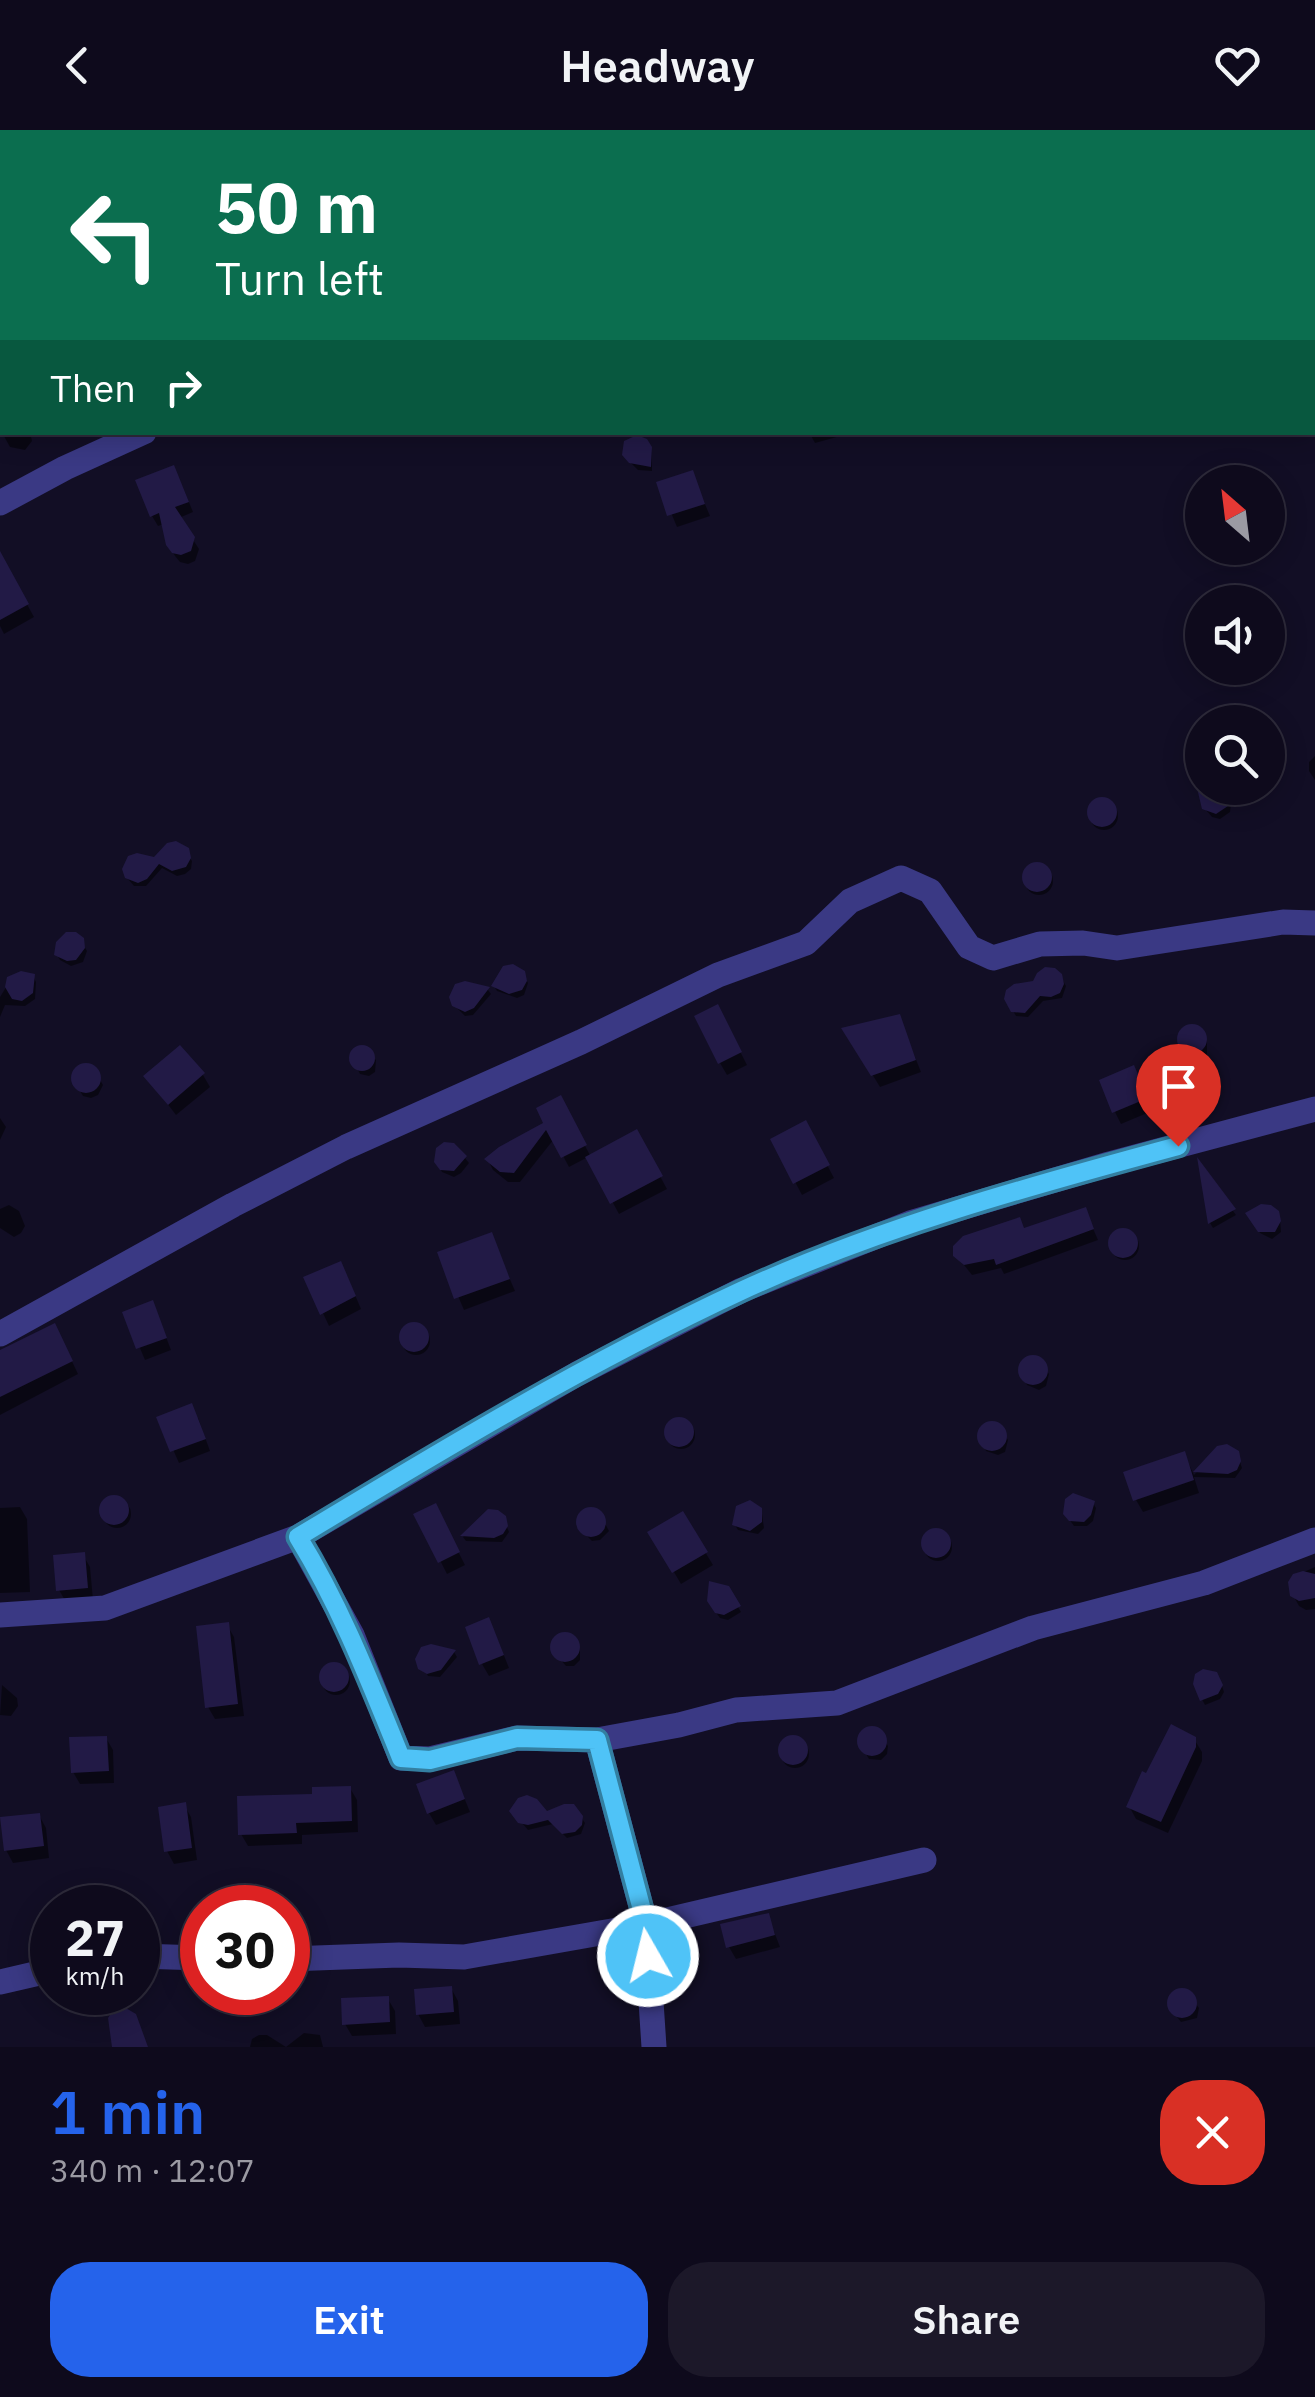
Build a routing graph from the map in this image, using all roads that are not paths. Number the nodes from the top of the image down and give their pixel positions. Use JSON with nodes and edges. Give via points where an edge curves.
{"nodes":[{"id":1,"x":137,"y":435,"type":"edge"},
{"id":2,"x":0,"y":503,"type":"edge"},
{"id":3,"x":1315,"y":923,"type":"edge"},
{"id":4,"x":1315,"y":1109,"type":"edge"},
{"id":5,"x":0,"y":1334,"type":"edge"},
{"id":6,"x":298,"y":1537,"type":"junction"},
{"id":7,"x":1315,"y":1540,"type":"edge"},
{"id":8,"x":0,"y":1615,"type":"edge"},
{"id":9,"x":597,"y":1740,"type":"junction"},
{"id":10,"x":924,"y":1860,"type":"dead end"},
{"id":11,"x":646,"y":1925,"type":"junction"},
{"id":12,"x":310,"y":1958,"type":"edge"},
{"id":13,"x":30,"y":1975,"type":"edge"},
{"id":14,"x":0,"y":1982,"type":"edge"},
{"id":15,"x":654,"y":2047,"type":"edge"}],
"edges":[{"from":1,"to":2,"type":"street"},
{"from":3,"to":5,"type":"street","via":[[1283,922],[1117,948],[1040,944],[993,958],[969,948],[930,892],[901,878],[850,901],[806,942],[718,975],[346,1148]]},
{"from":4,"to":6,"type":"street","via":[[910,1224],[742,1290],[577,1374]]},
{"from":6,"to":8,"type":"street","via":[[105,1608]]},
{"from":6,"to":9,"type":"street","via":[[346,1622],[401,1758],[430,1760],[517,1738]]},
{"from":7,"to":9,"type":"street","via":[[1204,1583],[1033,1628],[838,1703],[736,1710]]},
{"from":9,"to":11,"type":"street"},
{"from":10,"to":11,"type":"street"},
{"from":11,"to":12,"type":"street","via":[[464,1958]]},
{"from":11,"to":15,"type":"street"},
{"from":13,"to":14,"type":"street"}]}
